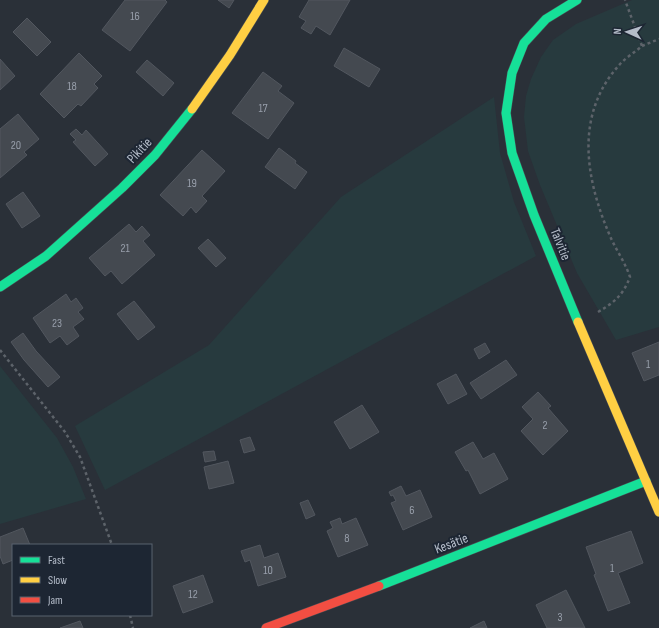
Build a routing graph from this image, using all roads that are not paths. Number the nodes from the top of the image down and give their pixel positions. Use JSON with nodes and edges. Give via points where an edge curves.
{"nodes":[{"id":1,"x":264,"y":0,"type":"edge"},
{"id":2,"x":577,"y":0,"type":"edge"},
{"id":3,"x":0,"y":287,"type":"edge"},
{"id":4,"x":646,"y":481,"type":"junction"},
{"id":5,"x":659,"y":512,"type":"edge"},
{"id":6,"x":266,"y":628,"type":"edge"}],
"edges":[{"from":1,"to":3,"type":"street","name":"Pikitie","via":[[200,99],[155,155],[46,256]]},
{"from":2,"to":4,"type":"street","name":"Talvitie","via":[[546,19],[524,43],[512,73],[506,113],[512,153],[534,215]]},
{"from":4,"to":5,"type":"street","name":"Talvitie"},
{"from":4,"to":6,"type":"street","name":"Kesätie"}]}
